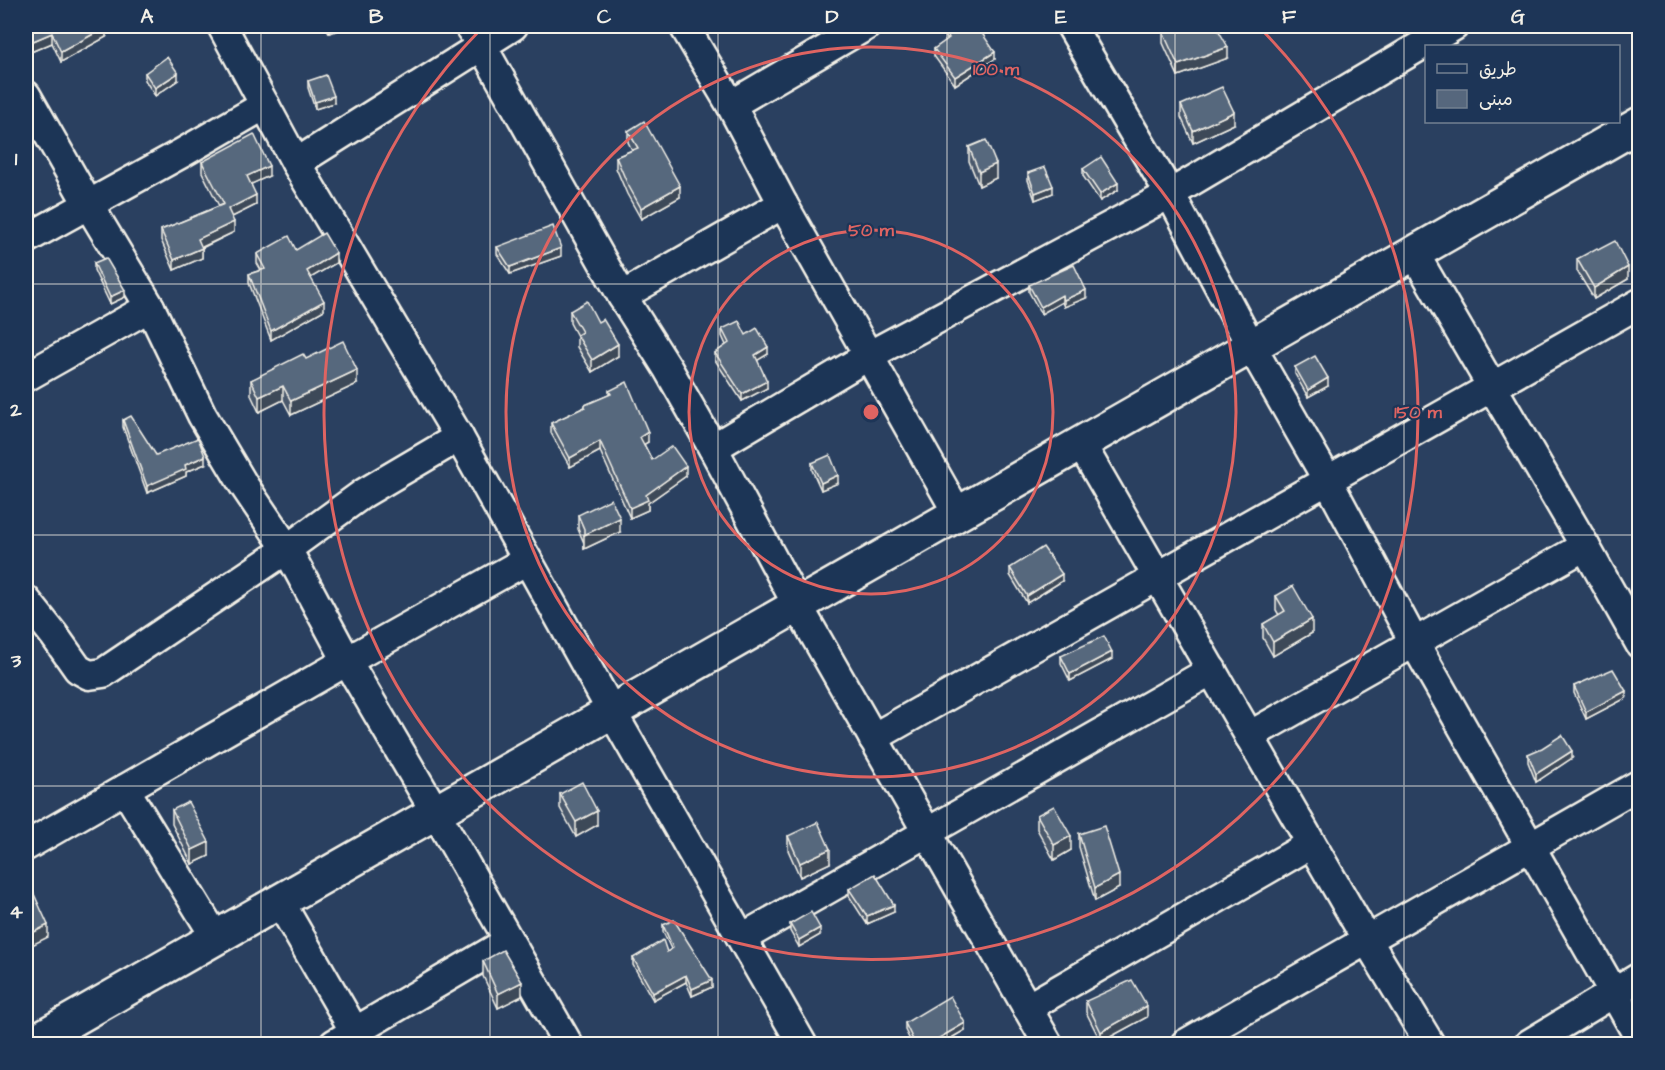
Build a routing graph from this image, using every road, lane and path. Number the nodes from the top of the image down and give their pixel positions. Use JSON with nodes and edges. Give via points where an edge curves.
{"nodes":[{"id":1,"x":222,"y":26,"type":"edge"},
{"id":2,"x":513,"y":26,"type":"edge"},
{"id":3,"x":684,"y":26,"type":"edge"},
{"id":4,"x":866,"y":26,"type":"edge"},
{"id":5,"x":1071,"y":26,"type":"edge"},
{"id":6,"x":1446,"y":27,"type":"edge"},
{"id":7,"x":476,"y":36,"type":"edge"},
{"id":8,"x":28,"y":103,"type":"edge"},
{"id":9,"x":265,"y":105,"type":"junction"},
{"id":10,"x":731,"y":105,"type":"junction"},
{"id":11,"x":1640,"y":124,"type":"edge"},
{"id":12,"x":296,"y":163,"type":"junction"},
{"id":13,"x":1170,"y":194,"type":"junction"},
{"id":14,"x":88,"y":204,"type":"junction"},
{"id":15,"x":783,"y":204,"type":"junction"},
{"id":16,"x":26,"y":239,"type":"edge"},
{"id":17,"x":1414,"y":253,"type":"junction"},
{"id":18,"x":622,"y":296,"type":"junction"},
{"id":19,"x":1640,"y":303,"type":"edge"},
{"id":20,"x":150,"y":307,"type":"junction"},
{"id":21,"x":1251,"y":346,"type":"junction"},
{"id":22,"x":868,"y":356,"type":"junction"},
{"id":23,"x":26,"y":377,"type":"edge"},
{"id":24,"x":1491,"y":386,"type":"junction"},
{"id":25,"x":459,"y":437,"type":"junction"},
{"id":26,"x":1081,"y":444,"type":"junction"},
{"id":27,"x":713,"y":448,"type":"junction"},
{"id":28,"x":1327,"y":479,"type":"junction"},
{"id":29,"x":958,"y":514,"type":"junction"},
{"id":30,"x":1585,"y":546,"type":"junction"},
{"id":31,"x":287,"y":549,"type":"junction"},
{"id":32,"x":527,"y":560,"type":"junction"},
{"id":33,"x":1157,"y":576,"type":"junction"},
{"id":34,"x":26,"y":600,"type":"edge"},
{"id":35,"x":798,"y":606,"type":"junction"},
{"id":36,"x":1639,"y":641,"type":"edge"},
{"id":37,"x":1414,"y":642,"type":"junction"},
{"id":38,"x":347,"y":661,"type":"junction"},
{"id":39,"x":1212,"y":670,"type":"junction"},
{"id":40,"x":612,"y":712,"type":"junction"},
{"id":41,"x":1249,"y":736,"type":"junction"},
{"id":42,"x":873,"y":738,"type":"junction"},
{"id":43,"x":1640,"y":784,"type":"edge"},
{"id":44,"x":125,"y":789,"type":"junction"},
{"id":45,"x":436,"y":813,"type":"junction"},
{"id":46,"x":927,"y":832,"type":"junction"},
{"id":47,"x":1311,"y":844,"type":"junction"},
{"id":48,"x":26,"y":846,"type":"edge"},
{"id":49,"x":1531,"y":846,"type":"junction"},
{"id":50,"x":280,"y":902,"type":"junction"},
{"id":51,"x":216,"y":938,"type":"junction"},
{"id":52,"x":742,"y":938,"type":"junction"},
{"id":53,"x":1367,"y":940,"type":"junction"},
{"id":54,"x":509,"y":941,"type":"junction"},
{"id":55,"x":1640,"y":977,"type":"edge"},
{"id":56,"x":1613,"y":993,"type":"junction"},
{"id":57,"x":1027,"y":1008,"type":"junction"},
{"id":58,"x":345,"y":1038,"type":"edge"},
{"id":59,"x":1640,"y":1039,"type":"edge"},
{"id":60,"x":30,"y":1044,"type":"edge"},
{"id":61,"x":568,"y":1044,"type":"edge"},
{"id":62,"x":802,"y":1044,"type":"edge"},
{"id":63,"x":1047,"y":1044,"type":"edge"},
{"id":64,"x":1185,"y":1044,"type":"edge"},
{"id":65,"x":1430,"y":1044,"type":"edge"},
{"id":66,"x":1529,"y":1044,"type":"edge"}],
"edges":[{"from":1,"to":9,"type":"street"},
{"from":2,"to":7,"type":"street"},
{"from":3,"to":10,"type":"street"},
{"from":4,"to":10,"type":"street"},
{"from":5,"to":13,"type":"street"},
{"from":6,"to":13,"type":"street"},
{"from":7,"to":12,"type":"street"},
{"from":7,"to":18,"type":"street"},
{"from":8,"to":14,"type":"street"},
{"from":9,"to":12,"type":"street"},
{"from":9,"to":14,"type":"street"},
{"from":10,"to":15,"type":"street"},
{"from":11,"to":17,"type":"street"},
{"from":12,"to":25,"type":"street"},
{"from":13,"to":21,"type":"street"},
{"from":13,"to":22,"type":"street"},
{"from":14,"to":16,"type":"street"},
{"from":14,"to":20,"type":"street"},
{"from":15,"to":18,"type":"street"},
{"from":15,"to":22,"type":"street"},
{"from":17,"to":21,"type":"street"},
{"from":17,"to":24,"type":"street"},
{"from":18,"to":27,"type":"street"},
{"from":19,"to":24,"type":"street"},
{"from":20,"to":23,"type":"street"},
{"from":20,"to":31,"type":"street","via":[[202,415]]},
{"from":21,"to":26,"type":"street"},
{"from":21,"to":28,"type":"street"},
{"from":22,"to":27,"type":"street"},
{"from":22,"to":29,"type":"street"},
{"from":24,"to":28,"type":"street"},
{"from":24,"to":30,"type":"street"},
{"from":25,"to":31,"type":"street","via":[[364,493]]},
{"from":25,"to":32,"type":"street"},
{"from":26,"to":29,"type":"street"},
{"from":26,"to":33,"type":"street"},
{"from":27,"to":35,"type":"street"},
{"from":28,"to":33,"type":"street"},
{"from":28,"to":37,"type":"street"},
{"from":29,"to":35,"type":"street"},
{"from":30,"to":36,"type":"street"},
{"from":30,"to":37,"type":"street"},
{"from":31,"to":34,"type":"street","via":[[103,673],[89,675],[78,669]]},
{"from":31,"to":38,"type":"street"},
{"from":32,"to":38,"type":"street"},
{"from":32,"to":40,"type":"street"},
{"from":33,"to":39,"type":"street"},
{"from":33,"to":42,"type":"street"},
{"from":35,"to":40,"type":"street"},
{"from":35,"to":42,"type":"street"},
{"from":37,"to":41,"type":"street"},
{"from":37,"to":49,"type":"street"},
{"from":38,"to":44,"type":"street"},
{"from":38,"to":45,"type":"street"},
{"from":39,"to":41,"type":"street"},
{"from":39,"to":46,"type":"street"},
{"from":40,"to":45,"type":"street"},
{"from":40,"to":52,"type":"street"},
{"from":41,"to":47,"type":"street"},
{"from":42,"to":46,"type":"street"},
{"from":43,"to":49,"type":"street"},
{"from":44,"to":48,"type":"street"},
{"from":44,"to":51,"type":"street"},
{"from":45,"to":50,"type":"street"},
{"from":45,"to":54,"type":"street"},
{"from":46,"to":52,"type":"street"},
{"from":46,"to":57,"type":"street"},
{"from":47,"to":53,"type":"street"},
{"from":47,"to":57,"type":"street"},
{"from":49,"to":53,"type":"street"},
{"from":49,"to":56,"type":"street"},
{"from":50,"to":51,"type":"street"},
{"from":50,"to":58,"type":"street"},
{"from":51,"to":60,"type":"street"},
{"from":52,"to":62,"type":"street"},
{"from":53,"to":64,"type":"street"},
{"from":53,"to":65,"type":"street"},
{"from":54,"to":58,"type":"street"},
{"from":54,"to":61,"type":"street"},
{"from":55,"to":56,"type":"street"},
{"from":56,"to":59,"type":"street"},
{"from":56,"to":66,"type":"street"},
{"from":57,"to":63,"type":"street"}]}
